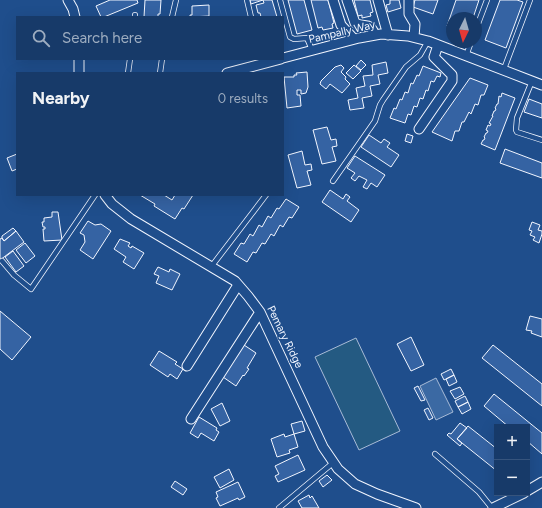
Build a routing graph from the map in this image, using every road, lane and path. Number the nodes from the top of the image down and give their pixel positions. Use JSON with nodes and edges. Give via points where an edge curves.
{"nodes":[{"id":1,"x":68,"y":0,"type":"edge"},
{"id":2,"x":176,"y":0,"type":"edge"},
{"id":3,"x":247,"y":0,"type":"edge"},
{"id":4,"x":280,"y":0,"type":"edge"},
{"id":5,"x":333,"y":0,"type":"edge"},
{"id":6,"x":347,"y":0,"type":"edge"},
{"id":7,"x":378,"y":0,"type":"edge"},
{"id":8,"x":409,"y":0,"type":"edge"},
{"id":9,"x":487,"y":0,"type":"edge"},
{"id":10,"x":530,"y":0,"type":"edge"},
{"id":11,"x":482,"y":13,"type":"edge"},
{"id":12,"x":75,"y":16,"type":"edge"},
{"id":13,"x":172,"y":16,"type":"edge"},
{"id":14,"x":251,"y":16,"type":"edge"},
{"id":15,"x":388,"y":34,"type":"junction"},
{"id":16,"x":375,"y":35,"type":"junction"},
{"id":17,"x":414,"y":37,"type":"junction"},
{"id":18,"x":354,"y":39,"type":"junction"},
{"id":19,"x":428,"y":41,"type":"junction"},
{"id":20,"x":438,"y":45,"type":"junction"},
{"id":21,"x":469,"y":48,"type":"edge"},
{"id":22,"x":312,"y":50,"type":"junction"},
{"id":23,"x":466,"y":56,"type":"junction"},
{"id":24,"x":284,"y":57,"type":"edge"},
{"id":25,"x":79,"y":60,"type":"edge"},
{"id":26,"x":130,"y":60,"type":"edge"},
{"id":27,"x":162,"y":60,"type":"edge"},
{"id":28,"x":276,"y":60,"type":"edge"},
{"id":29,"x":256,"y":69,"type":"edge"},
{"id":30,"x":504,"y":69,"type":"junction"},
{"id":31,"x":79,"y":72,"type":"edge"},
{"id":32,"x":128,"y":72,"type":"edge"},
{"id":33,"x":160,"y":72,"type":"edge"},
{"id":34,"x":237,"y":72,"type":"edge"},
{"id":35,"x":532,"y":80,"type":"junction"},
{"id":36,"x":542,"y":85,"type":"edge"},
{"id":37,"x":418,"y":129,"type":"dead end"},
{"id":38,"x":542,"y":140,"type":"edge"},
{"id":39,"x":333,"y":181,"type":"dead end"},
{"id":40,"x":94,"y":196,"type":"edge"},
{"id":41,"x":106,"y":196,"type":"edge"},
{"id":42,"x":265,"y":196,"type":"edge"},
{"id":43,"x":2,"y":261,"type":"dead end"},
{"id":44,"x":211,"y":268,"type":"junction"},
{"id":45,"x":238,"y":285,"type":"junction"},
{"id":46,"x":260,"y":312,"type":"junction"},
{"id":47,"x":186,"y":366,"type":"dead end"},
{"id":48,"x":191,"y":419,"type":"dead end"},
{"id":49,"x":435,"y":454,"type":"dead end"},
{"id":50,"x":334,"y":462,"type":"junction"},
{"id":51,"x":542,"y":482,"type":"edge"},
{"id":52,"x":530,"y":490,"type":"edge"},
{"id":53,"x":518,"y":496,"type":"edge"},
{"id":54,"x":279,"y":508,"type":"edge"},
{"id":55,"x":416,"y":508,"type":"edge"},
{"id":56,"x":492,"y":508,"type":"edge"}],
"edges":[{"from":1,"to":12,"type":"street"},
{"from":2,"to":13,"type":"lane"},
{"from":3,"to":14,"type":"lane"},
{"from":4,"to":22,"type":"lane","via":[[290,37],[307,38]]},
{"from":5,"to":18,"type":"street","via":[[341,25]]},
{"from":6,"to":16,"type":"street","via":[[355,23],[369,25]]},
{"from":7,"to":15,"type":"street"},
{"from":8,"to":17,"type":"street","via":[[409,14],[415,24]]},
{"from":9,"to":11,"type":"lane"},
{"from":10,"to":30,"type":"lane"},
{"from":15,"to":16,"type":"street","name":"Pampally Way"},
{"from":15,"to":17,"type":"street","name":"Pampally Way"},
{"from":16,"to":18,"type":"street","name":"Pampally Way"},
{"from":17,"to":19,"type":"street","name":"Pampally Way"},
{"from":18,"to":22,"type":"street","name":"Pampally Way"},
{"from":19,"to":20,"type":"street","name":"Pampally Way"},
{"from":19,"to":39,"type":"lane","via":[[420,55],[406,67],[383,100],[376,121]]},
{"from":20,"to":23,"type":"street","name":"Pampally Way"},
{"from":20,"to":37,"type":"street","via":[[434,57],[452,76],[452,81]]},
{"from":21,"to":23,"type":"lane"},
{"from":22,"to":24,"type":"street","name":"Pampally Way"},
{"from":23,"to":30,"type":"street","name":"Pampally Way"},
{"from":25,"to":31,"type":"street"},
{"from":26,"to":32,"type":"lane"},
{"from":27,"to":33,"type":"lane"},
{"from":28,"to":29,"type":"street","name":"Pampally Way"},
{"from":29,"to":34,"type":"street","name":"Pampally Way"},
{"from":30,"to":35,"type":"street","name":"Pampally Way"},
{"from":35,"to":36,"type":"street","name":"Pampally Way"},
{"from":35,"to":38,"type":"lane","via":[[517,118],[516,130]]},
{"from":40,"to":43,"type":"lane","via":[[31,289]]},
{"from":41,"to":44,"type":"street","name":"Pemary Ridge","via":[[131,219]]},
{"from":42,"to":44,"type":"lane"},
{"from":44,"to":45,"type":"street","name":"Pemary Ridge"},
{"from":45,"to":46,"type":"street","name":"Pemary Ridge"},
{"from":45,"to":47,"type":"street"},
{"from":46,"to":48,"type":"street"},
{"from":46,"to":50,"type":"street","name":"Pemary Ridge","via":[[323,448]]},
{"from":49,"to":56,"type":"lane","via":[[479,492]]},
{"from":50,"to":54,"type":"lane"},
{"from":50,"to":55,"type":"street","name":"Pemary Ridge","via":[[355,484]]},
{"from":51,"to":52,"type":"street"},
{"from":53,"to":56,"type":"street"}]}
